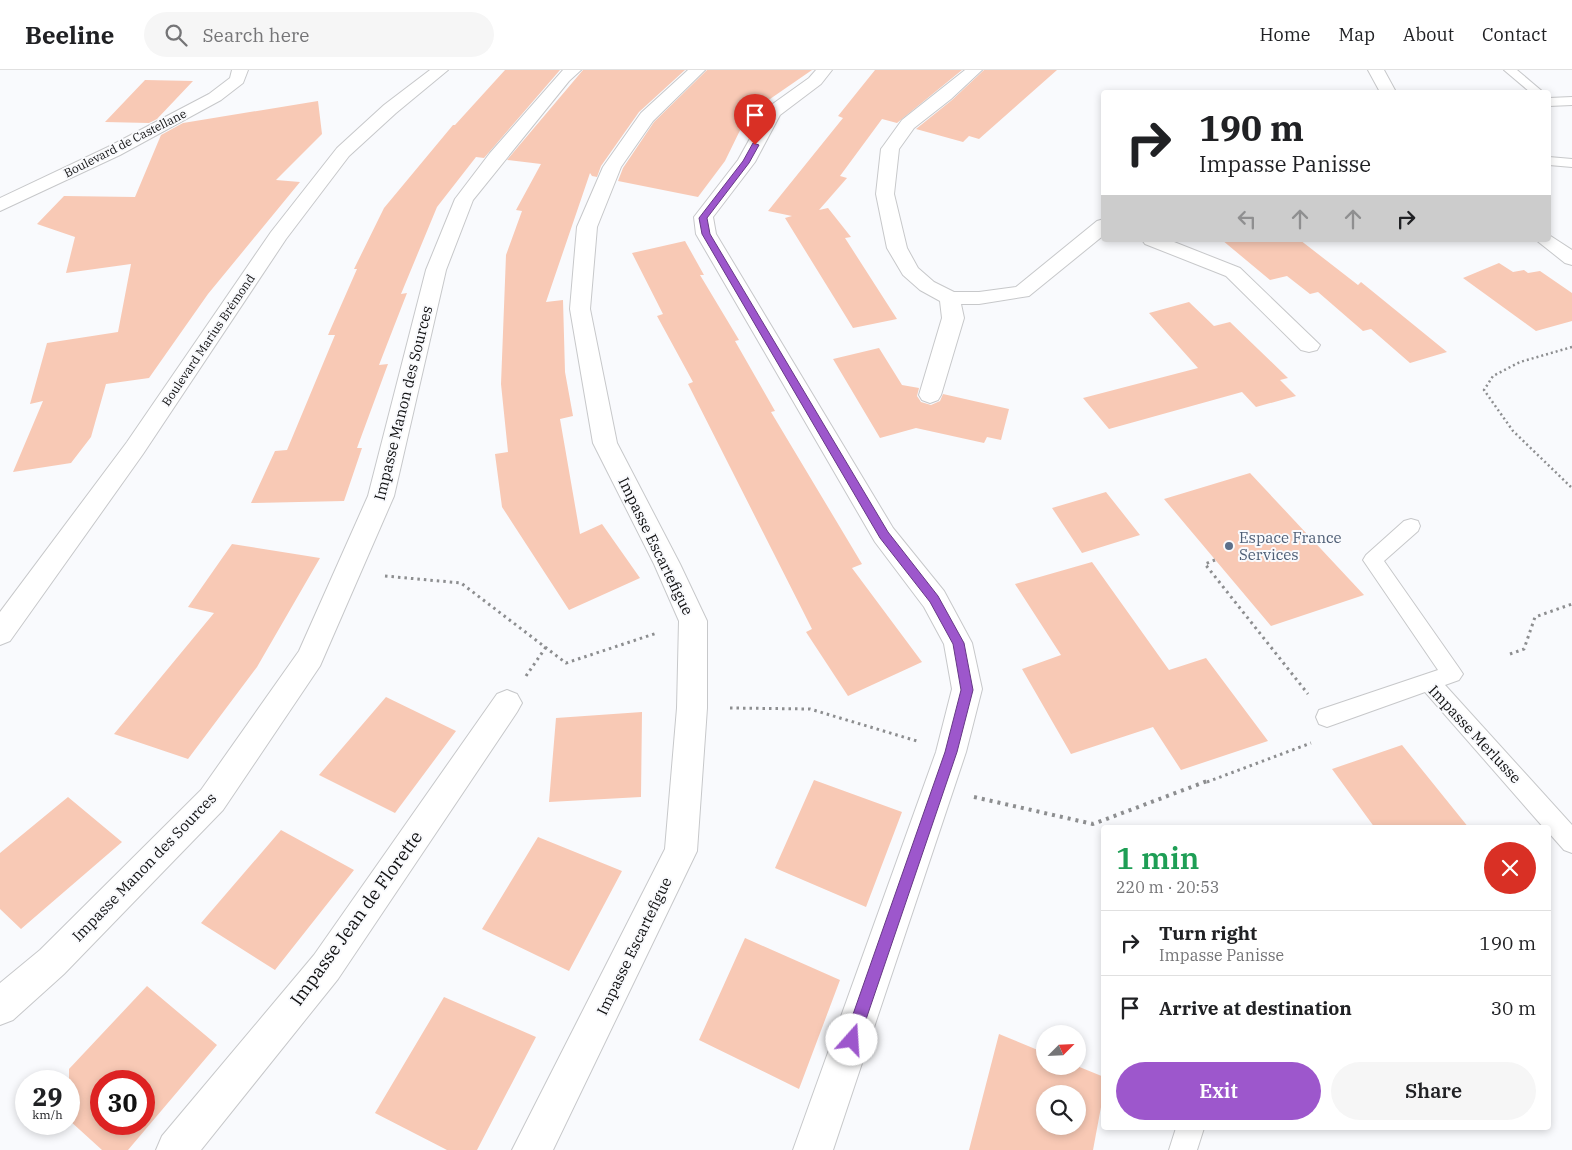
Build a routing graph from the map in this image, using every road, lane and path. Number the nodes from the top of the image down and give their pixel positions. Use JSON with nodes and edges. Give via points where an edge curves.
{"nodes":[{"id":1,"x":240,"y":70,"type":"edge"},
{"id":2,"x":440,"y":70,"type":"edge"},
{"id":3,"x":573,"y":70,"type":"edge"},
{"id":4,"x":697,"y":70,"type":"edge"},
{"id":5,"x":824,"y":70,"type":"edge"},
{"id":6,"x":974,"y":70,"type":"edge"},
{"id":7,"x":1376,"y":70,"type":"edge"},
{"id":8,"x":1510,"y":70,"type":"edge"},
{"id":9,"x":1387,"y":90,"type":"edge"},
{"id":10,"x":1535,"y":90,"type":"edge"},
{"id":11,"x":1572,"y":101,"type":"edge"},
{"id":12,"x":1551,"y":102,"type":"edge"},
{"id":13,"x":1551,"y":161,"type":"edge"},
{"id":14,"x":1572,"y":163,"type":"edge"},
{"id":15,"x":0,"y":205,"type":"edge"},
{"id":16,"x":1101,"y":227,"type":"edge"},
{"id":17,"x":1157,"y":242,"type":"edge"},
{"id":18,"x":1549,"y":242,"type":"edge"},
{"id":19,"x":1572,"y":259,"type":"edge"},
{"id":20,"x":950,"y":298,"type":"junction"},
{"id":21,"x":1309,"y":345,"type":"dead end"},
{"id":22,"x":1572,"y":347,"type":"edge"},
{"id":23,"x":930,"y":395,"type":"dead end"},
{"id":24,"x":1572,"y":488,"type":"edge"},
{"id":25,"x":1411,"y":526,"type":"dead end"},
{"id":26,"x":1215,"y":560,"type":"dead end"},
{"id":27,"x":347,"y":572,"type":"junction"},
{"id":28,"x":1572,"y":604,"type":"edge"},
{"id":29,"x":693,"y":621,"type":"junction"},
{"id":30,"x":0,"y":633,"type":"edge"},
{"id":31,"x":1510,"y":654,"type":"dead end"},
{"id":32,"x":1429,"y":682,"type":"junction"},
{"id":33,"x":507,"y":703,"type":"dead end"},
{"id":34,"x":692,"y":708,"type":"junction"},
{"id":35,"x":1327,"y":717,"type":"junction"},
{"id":36,"x":951,"y":752,"type":"junction"},
{"id":37,"x":940,"y":783,"type":"junction"},
{"id":38,"x":1572,"y":842,"type":"edge"},
{"id":39,"x":0,"y":1007,"type":"edge"},
{"id":40,"x":1189,"y":1130,"type":"edge"},
{"id":41,"x":176,"y":1150,"type":"edge"},
{"id":42,"x":532,"y":1150,"type":"edge"},
{"id":43,"x":814,"y":1150,"type":"edge"},
{"id":44,"x":1184,"y":1150,"type":"edge"}],
"edges":[{"from":1,"to":15,"type":"street","name":"Boulevard de Castellane","via":[[237,80],[215,97],[114,151]]},
{"from":2,"to":30,"type":"street","name":"Boulevard Marius Brémond","via":[[343,152],[278,236],[136,448]]},
{"from":3,"to":27,"type":"street","name":"Impasse Manon des Sources","via":[[496,157],[464,199],[436,270],[381,496]]},
{"from":4,"to":29,"type":"street","name":"Impasse Escartefigue","via":[[647,117],[612,167],[587,227],[580,309],[605,443]]},
{"from":5,"to":36,"type":"street","via":[[815,81],[773,112],[746,162],[703,218],[706,234],[884,535],[934,599],[958,643],[967,690]]},
{"from":6,"to":20,"type":"street","via":[[908,124],[890,149],[885,194],[897,248],[910,270],[926,286]]},
{"from":7,"to":9,"type":"street"},
{"from":8,"to":10,"type":"lane"},
{"from":11,"to":12,"type":"lane"},
{"from":13,"to":14,"type":"lane"},
{"from":16,"to":20,"type":"street","via":[[1022,292]]},
{"from":17,"to":21,"type":"street","via":[[1233,272]]},
{"from":18,"to":19,"type":"street"},
{"from":20,"to":23,"type":"street","via":[[953,318]]},
{"from":22,"to":24,"type":"path","via":[[1520,362],[1493,376],[1484,390],[1497,414],[1540,461]]},
{"from":25,"to":32,"type":"lane","via":[[1373,560],[1452,674]]},
{"from":26,"to":35,"type":"path","via":[[1205,564]]},
{"from":27,"to":29,"type":"path","via":[[461,583],[566,663]]},
{"from":27,"to":39,"type":"street","name":"Impasse Manon des Sources","via":[[310,658],[212,800],[52,962]]},
{"from":28,"to":31,"type":"path","via":[[1535,617],[1524,649]]},
{"from":29,"to":34,"type":"street","name":"Impasse Escartefigue"},
{"from":32,"to":35,"type":"lane","name":"Impasse Merlusse"},
{"from":32,"to":38,"type":"lane","name":"Impasse Merlusse"},
{"from":33,"to":41,"type":"street","name":"Impasse Jean de Florette","via":[[326,967]]},
{"from":34,"to":36,"type":"path","via":[[810,709]]},
{"from":34,"to":42,"type":"street","name":"Impasse Escartefigue","via":[[681,851]]},
{"from":35,"to":37,"type":"path","via":[[1329,736],[1093,824],[966,795]]},
{"from":36,"to":37,"type":"street"},
{"from":37,"to":43,"type":"street"},
{"from":40,"to":44,"type":"lane"}]}
